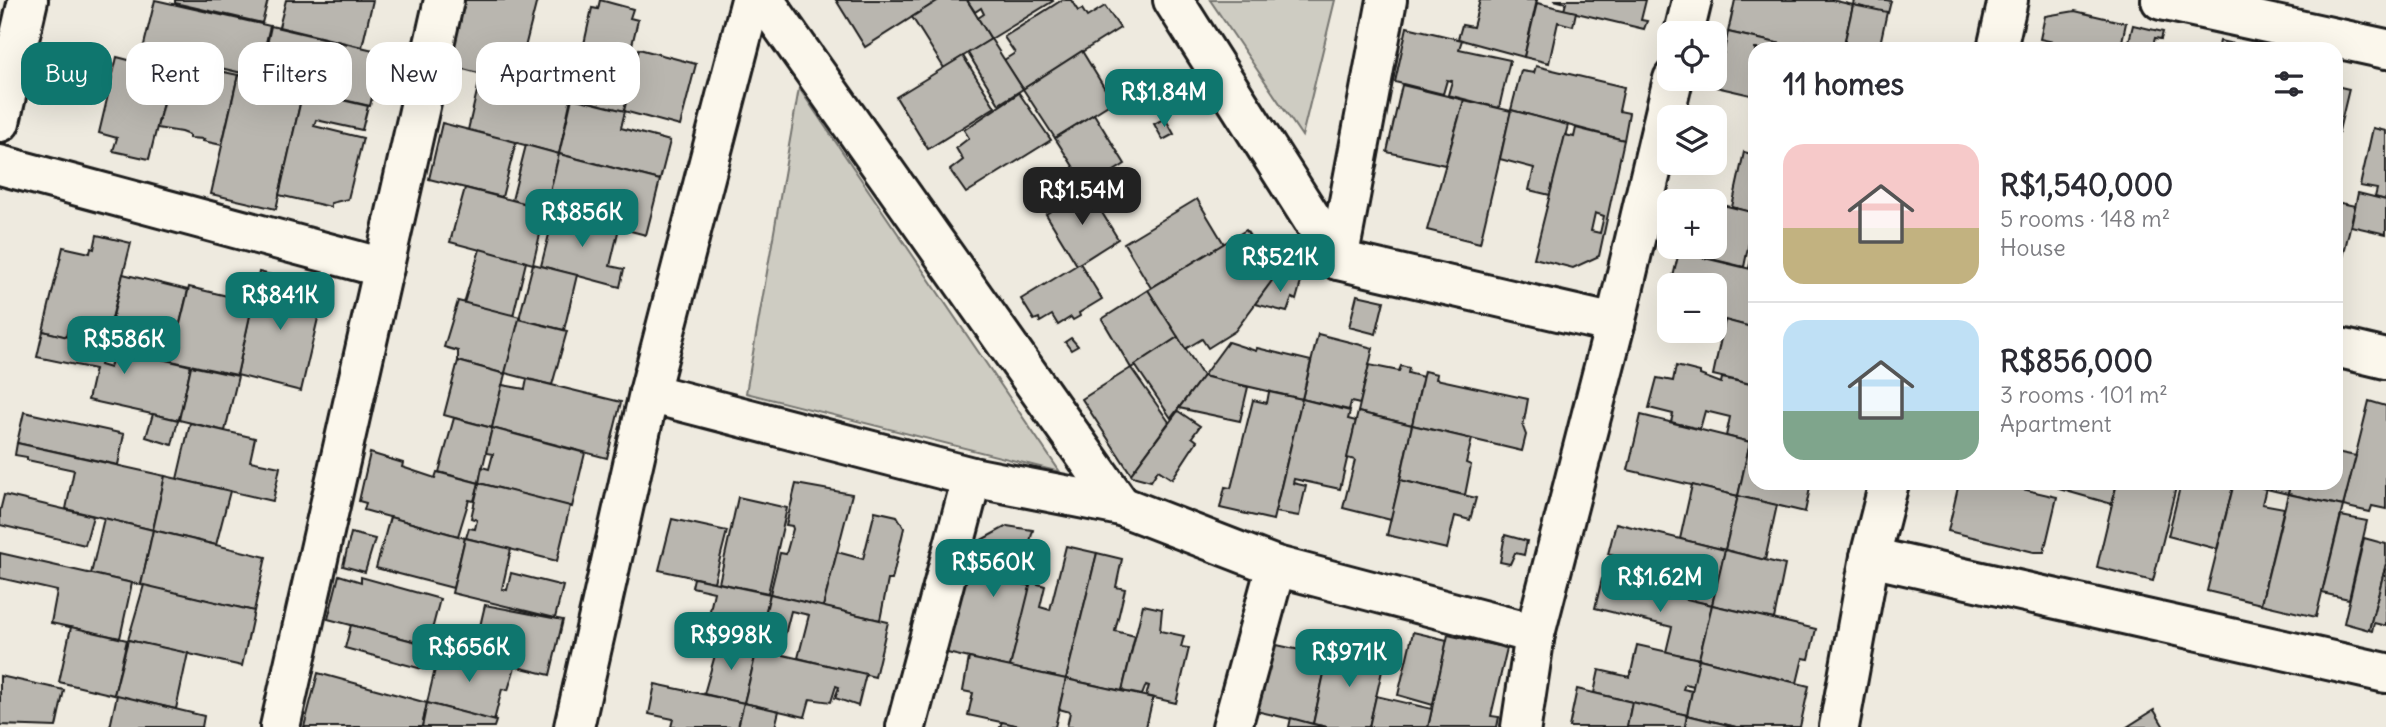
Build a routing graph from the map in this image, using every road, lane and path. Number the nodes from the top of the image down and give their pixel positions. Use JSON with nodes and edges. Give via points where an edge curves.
{"nodes":[{"id":1,"x":28,"y":0,"type":"edge"},
{"id":2,"x":444,"y":0,"type":"edge"},
{"id":3,"x":751,"y":0,"type":"edge"},
{"id":4,"x":764,"y":0,"type":"edge"},
{"id":5,"x":1173,"y":0,"type":"edge"},
{"id":6,"x":1387,"y":0,"type":"edge"},
{"id":7,"x":1692,"y":0,"type":"edge"},
{"id":8,"x":2008,"y":0,"type":"edge"},
{"id":9,"x":2161,"y":0,"type":"edge"},
{"id":10,"x":1687,"y":21,"type":"edge"},
{"id":11,"x":1999,"y":42,"type":"edge"},
{"id":12,"x":2386,"y":49,"type":"edge"},
{"id":13,"x":1670,"y":91,"type":"edge"},
{"id":14,"x":0,"y":121,"type":"edge"},
{"id":15,"x":0,"y":165,"type":"edge"},
{"id":16,"x":1338,"y":260,"type":"junction"},
{"id":17,"x":384,"y":268,"type":"junction"},
{"id":18,"x":1615,"y":324,"type":"junction"},
{"id":19,"x":2343,"y":349,"type":"edge"},
{"id":20,"x":2386,"y":359,"type":"edge"},
{"id":21,"x":649,"y":393,"type":"junction"},
{"id":22,"x":972,"y":477,"type":"junction"},
{"id":23,"x":1887,"y":490,"type":"edge"},
{"id":24,"x":1121,"y":506,"type":"junction"},
{"id":25,"x":1870,"y":557,"type":"junction"},
{"id":26,"x":1276,"y":566,"type":"junction"},
{"id":27,"x":1535,"y":634,"type":"junction"},
{"id":28,"x":2386,"y":673,"type":"edge"},
{"id":29,"x":280,"y":727,"type":"edge"},
{"id":30,"x":574,"y":727,"type":"edge"},
{"id":31,"x":906,"y":727,"type":"edge"},
{"id":32,"x":1232,"y":727,"type":"edge"},
{"id":33,"x":1521,"y":727,"type":"edge"},
{"id":34,"x":1839,"y":727,"type":"edge"}],
"edges":[{"from":1,"to":14,"type":"street"},
{"from":2,"to":17,"type":"street"},
{"from":3,"to":21,"type":"street"},
{"from":4,"to":24,"type":"street"},
{"from":5,"to":16,"type":"street"},
{"from":6,"to":16,"type":"street"},
{"from":7,"to":10,"type":"street"},
{"from":8,"to":11,"type":"street"},
{"from":9,"to":12,"type":"street"},
{"from":13,"to":18,"type":"street"},
{"from":15,"to":17,"type":"street"},
{"from":16,"to":18,"type":"street"},
{"from":17,"to":29,"type":"street"},
{"from":18,"to":27,"type":"street"},
{"from":19,"to":20,"type":"street"},
{"from":21,"to":22,"type":"street"},
{"from":21,"to":30,"type":"street"},
{"from":22,"to":24,"type":"street"},
{"from":22,"to":31,"type":"street"},
{"from":23,"to":25,"type":"street"},
{"from":24,"to":26,"type":"street"},
{"from":25,"to":28,"type":"street"},
{"from":25,"to":34,"type":"street"},
{"from":26,"to":27,"type":"street"},
{"from":26,"to":32,"type":"street"},
{"from":27,"to":33,"type":"street"}]}
